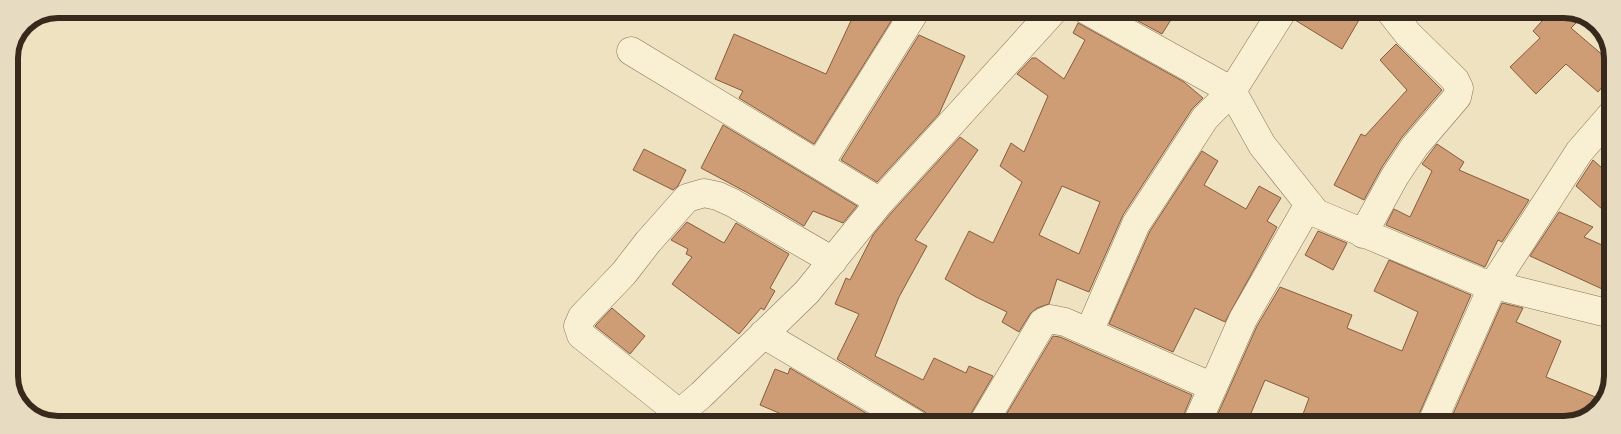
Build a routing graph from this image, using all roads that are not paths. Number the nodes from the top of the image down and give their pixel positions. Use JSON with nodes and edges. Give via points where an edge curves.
{"nodes":[{"id":1,"x":912,"y":17,"type":"edge"},
{"id":2,"x":1048,"y":17,"type":"edge"},
{"id":3,"x":1099,"y":17,"type":"edge"},
{"id":4,"x":1279,"y":17,"type":"edge"},
{"id":5,"x":1395,"y":17,"type":"edge"},
{"id":6,"x":631,"y":51,"type":"dead end"},
{"id":7,"x":1232,"y":91,"type":"junction"},
{"id":8,"x":1603,"y":124,"type":"edge"},
{"id":9,"x":819,"y":164,"type":"junction"},
{"id":10,"x":880,"y":202,"type":"junction"},
{"id":11,"x":1309,"y":204,"type":"junction"},
{"id":12,"x":1364,"y":234,"type":"junction"},
{"id":13,"x":833,"y":261,"type":"junction"},
{"id":14,"x":1493,"y":285,"type":"junction"},
{"id":15,"x":1604,"y":312,"type":"edge"},
{"id":16,"x":1088,"y":332,"type":"junction"},
{"id":17,"x":763,"y":334,"type":"junction"},
{"id":18,"x":1213,"y":387,"type":"junction"},
{"id":19,"x":670,"y":416,"type":"edge"},
{"id":20,"x":676,"y":416,"type":"edge"},
{"id":21,"x":902,"y":416,"type":"edge"},
{"id":22,"x":987,"y":416,"type":"edge"},
{"id":23,"x":1200,"y":416,"type":"edge"},
{"id":24,"x":1435,"y":416,"type":"edge"}],
"edges":[{"from":1,"to":9,"type":"street"},
{"from":2,"to":10,"type":"street"},
{"from":3,"to":7,"type":"street"},
{"from":4,"to":7,"type":"street"},
{"from":5,"to":12,"type":"street","via":[[1459,88],[1457,97],[1415,146],[1395,176]]},
{"from":6,"to":9,"type":"street"},
{"from":7,"to":11,"type":"street","via":[[1262,145]]},
{"from":7,"to":16,"type":"street","via":[[1205,118],[1136,224]]},
{"from":8,"to":14,"type":"street","via":[[1579,152]]},
{"from":9,"to":10,"type":"street"},
{"from":10,"to":13,"type":"street"},
{"from":11,"to":12,"type":"street","via":[[1316,213]]},
{"from":11,"to":18,"type":"street","via":[[1243,319]]},
{"from":12,"to":14,"type":"street"},
{"from":13,"to":17,"type":"street","via":[[807,292]]},
{"from":13,"to":19,"type":"street","via":[[718,196],[704,193],[687,198],[582,317],[578,326],[581,335]]},
{"from":14,"to":15,"type":"street"},
{"from":14,"to":24,"type":"street"},
{"from":16,"to":18,"type":"street"},
{"from":16,"to":22,"type":"street","via":[[1065,322],[1050,319],[1043,322]]},
{"from":17,"to":20,"type":"street"},
{"from":17,"to":21,"type":"street"},
{"from":18,"to":23,"type":"street"}]}
